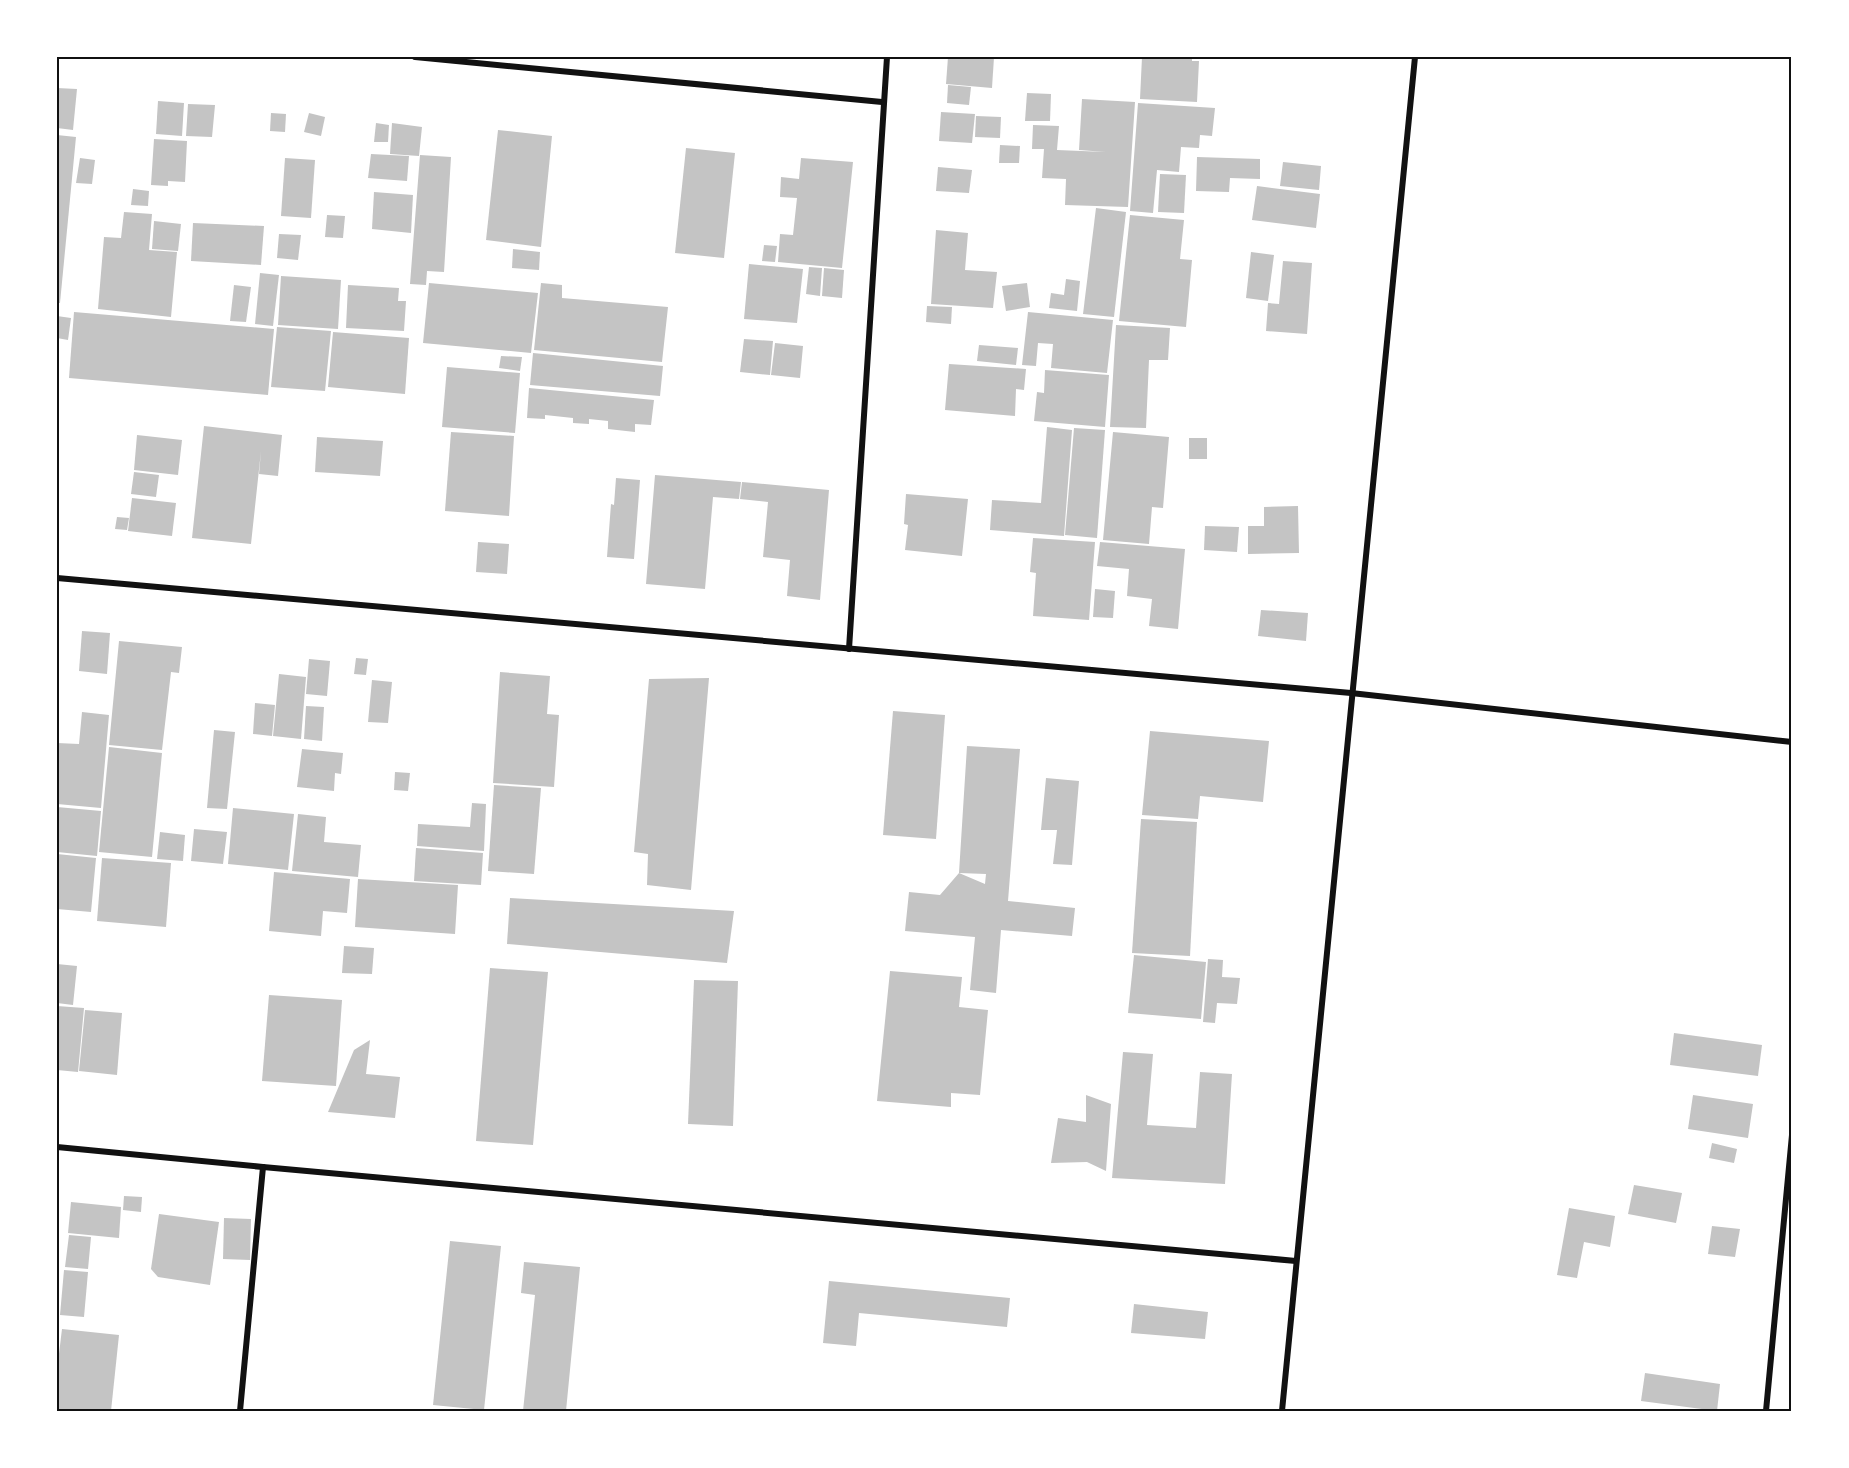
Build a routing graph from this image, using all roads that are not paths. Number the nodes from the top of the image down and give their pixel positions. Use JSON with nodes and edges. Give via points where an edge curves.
{"nodes":[{"id":1,"x":416,"y":57,"type":"edge"},
{"id":2,"x":886,"y":57,"type":"edge"},
{"id":3,"x":1415,"y":57,"type":"edge"},
{"id":4,"x":882,"y":102,"type":"junction"},
{"id":5,"x":57,"y":578,"type":"edge"},
{"id":6,"x":849,"y":649,"type":"junction"},
{"id":7,"x":1351,"y":693,"type":"junction"},
{"id":8,"x":1792,"y":742,"type":"edge"},
{"id":9,"x":1792,"y":1135,"type":"edge"},
{"id":10,"x":57,"y":1147,"type":"edge"},
{"id":11,"x":263,"y":1167,"type":"junction"},
{"id":12,"x":1296,"y":1261,"type":"junction"},
{"id":13,"x":240,"y":1411,"type":"edge"},
{"id":14,"x":1281,"y":1411,"type":"edge"},
{"id":15,"x":1766,"y":1411,"type":"edge"}],
"edges":[{"from":1,"to":4,"type":"street"},
{"from":2,"to":4,"type":"street"},
{"from":3,"to":7,"type":"street"},
{"from":4,"to":6,"type":"street"},
{"from":5,"to":6,"type":"street"},
{"from":6,"to":7,"type":"street"},
{"from":7,"to":8,"type":"street"},
{"from":7,"to":12,"type":"street"},
{"from":9,"to":15,"type":"street"},
{"from":10,"to":11,"type":"street"},
{"from":11,"to":12,"type":"street"},
{"from":11,"to":13,"type":"street"},
{"from":12,"to":14,"type":"street"}]}
